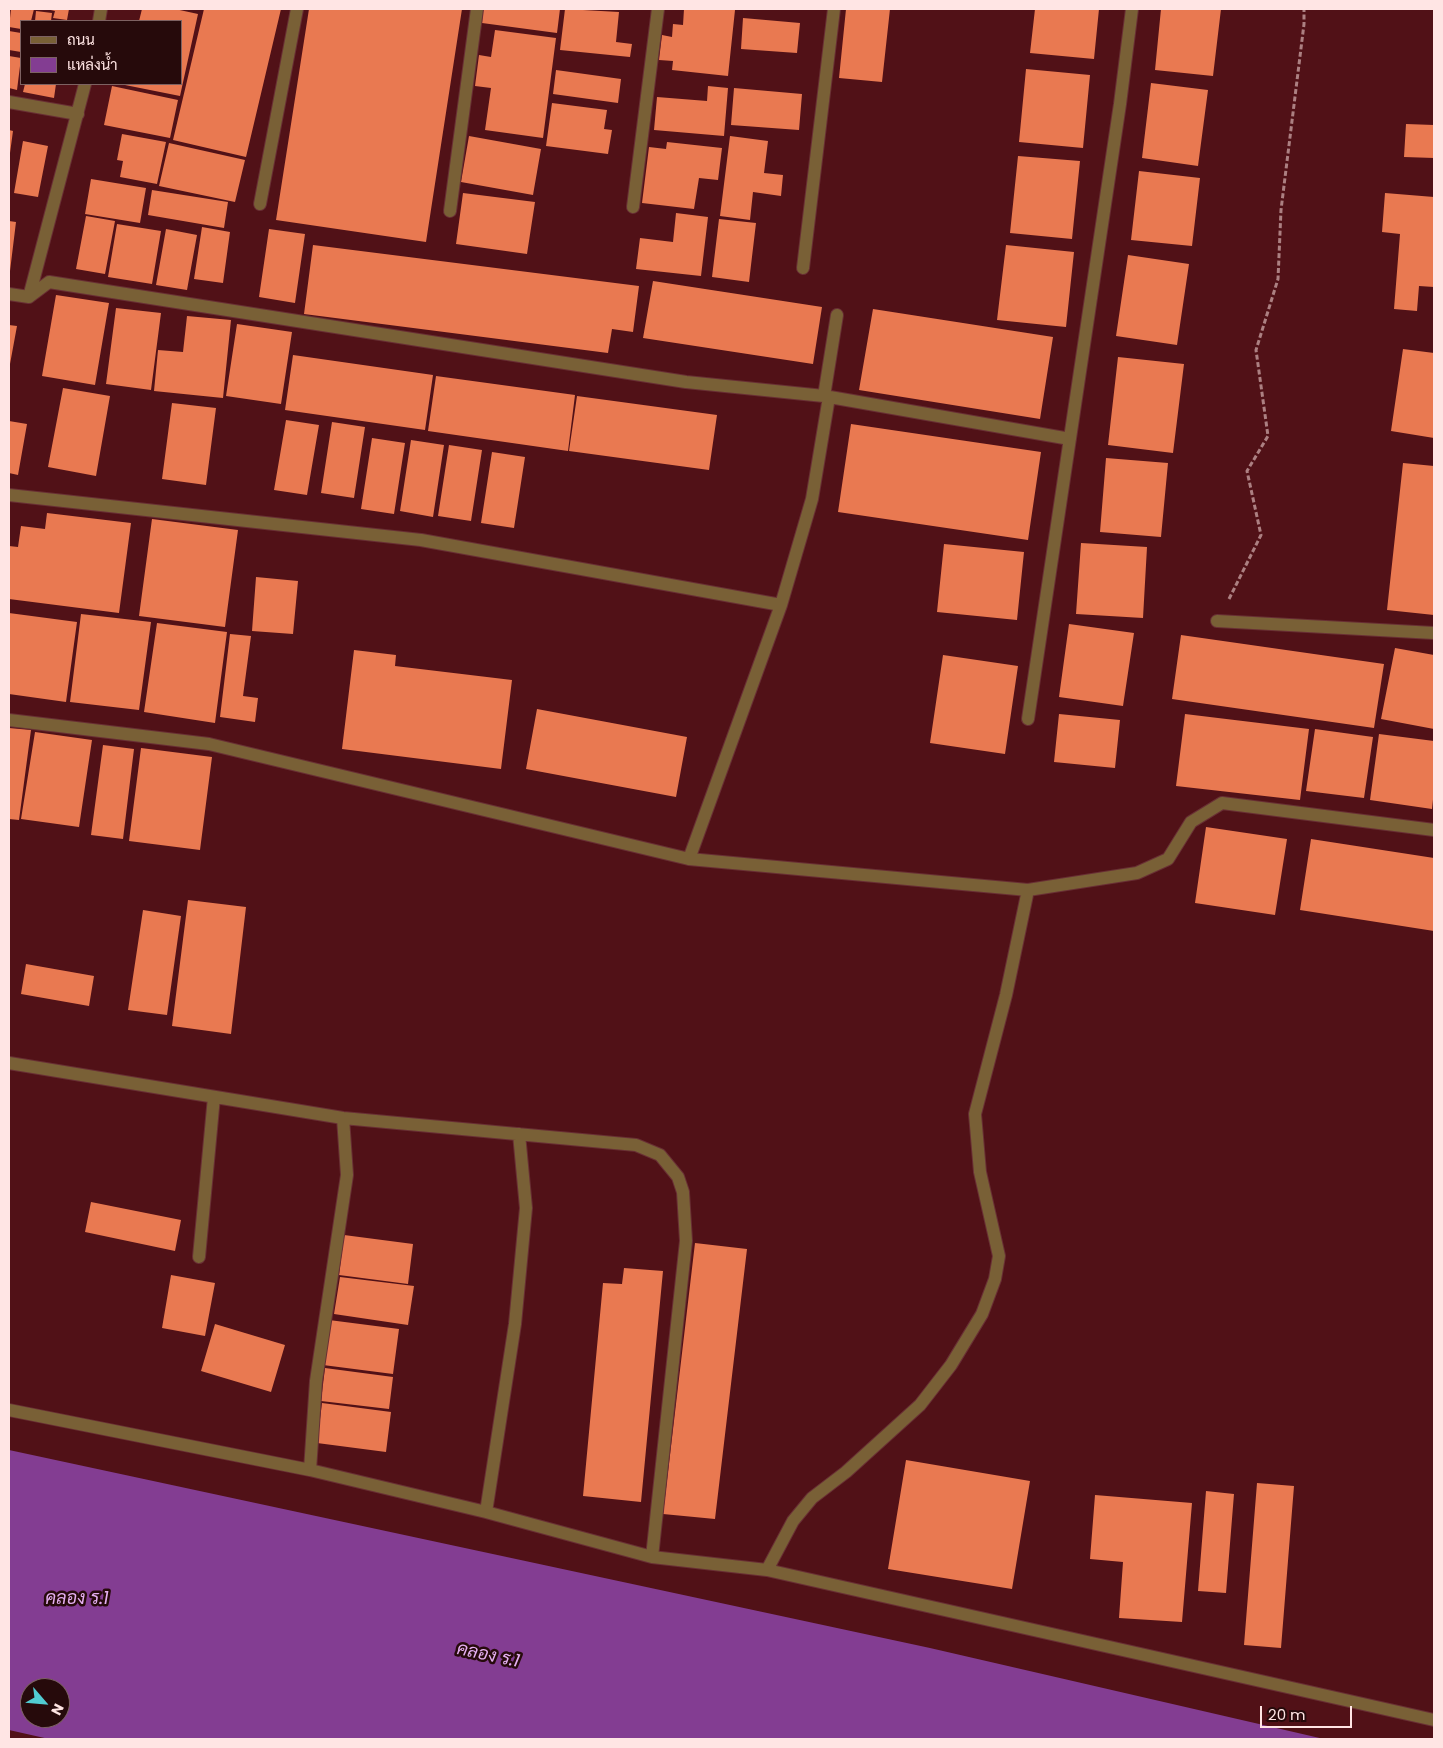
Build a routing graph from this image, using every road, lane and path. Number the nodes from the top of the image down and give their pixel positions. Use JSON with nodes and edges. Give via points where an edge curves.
{"nodes":[{"id":1,"x":297,"y":9,"type":"edge"},
{"id":2,"x":477,"y":9,"type":"edge"},
{"id":3,"x":658,"y":9,"type":"edge"},
{"id":4,"x":834,"y":9,"type":"edge"},
{"id":5,"x":1132,"y":9,"type":"edge"},
{"id":6,"x":1304,"y":9,"type":"edge"},
{"id":7,"x":85,"y":85,"type":"edge"},
{"id":8,"x":9,"y":102,"type":"edge"},
{"id":9,"x":78,"y":114,"type":"junction"},
{"id":10,"x":260,"y":204,"type":"dead end"},
{"id":11,"x":633,"y":207,"type":"dead end"},
{"id":12,"x":450,"y":211,"type":"dead end"},
{"id":13,"x":803,"y":268,"type":"dead end"},
{"id":14,"x":9,"y":294,"type":"edge"},
{"id":15,"x":29,"y":297,"type":"junction"},
{"id":16,"x":837,"y":315,"type":"dead end"},
{"id":17,"x":827,"y":396,"type":"junction"},
{"id":18,"x":1070,"y":438,"type":"junction"},
{"id":19,"x":9,"y":495,"type":"edge"},
{"id":20,"x":781,"y":605,"type":"junction"},
{"id":21,"x":1217,"y":621,"type":"joint"},
{"id":22,"x":1434,"y":633,"type":"edge"},
{"id":23,"x":1028,"y":719,"type":"dead end"},
{"id":24,"x":9,"y":720,"type":"edge"},
{"id":25,"x":1434,"y":830,"type":"edge"},
{"id":26,"x":689,"y":859,"type":"junction"},
{"id":27,"x":1028,"y":890,"type":"junction"},
{"id":28,"x":9,"y":1063,"type":"edge"},
{"id":29,"x":214,"y":1097,"type":"junction"},
{"id":30,"x":343,"y":1118,"type":"junction"},
{"id":31,"x":519,"y":1134,"type":"junction"},
{"id":32,"x":198,"y":1256,"type":"dead end"},
{"id":33,"x":9,"y":1410,"type":"edge"},
{"id":34,"x":310,"y":1470,"type":"junction"},
{"id":35,"x":486,"y":1512,"type":"junction"},
{"id":36,"x":652,"y":1557,"type":"junction"},
{"id":37,"x":767,"y":1570,"type":"junction"},
{"id":38,"x":1434,"y":1720,"type":"edge"}],
"edges":[{"from":1,"to":10,"type":"street"},
{"from":2,"to":12,"type":"street"},
{"from":3,"to":11,"type":"street"},
{"from":4,"to":13,"type":"street"},
{"from":5,"to":18,"type":"street"},
{"from":6,"to":21,"type":"path","via":[[1281,210],[1278,279],[1256,350],[1268,436],[1247,471],[1262,535]]},
{"from":7,"to":9,"type":"street"},
{"from":8,"to":9,"type":"street"},
{"from":9,"to":15,"type":"street"},
{"from":14,"to":15,"type":"street"},
{"from":15,"to":17,"type":"street","via":[[49,282],[686,382]]},
{"from":16,"to":17,"type":"street"},
{"from":17,"to":18,"type":"street"},
{"from":17,"to":20,"type":"street","via":[[812,499]]},
{"from":18,"to":23,"type":"street"},
{"from":19,"to":20,"type":"street","via":[[421,540]]},
{"from":20,"to":26,"type":"street"},
{"from":21,"to":22,"type":"street"},
{"from":24,"to":26,"type":"street","via":[[209,744]]},
{"from":25,"to":27,"type":"street","via":[[1222,803],[1191,822],[1168,859],[1137,873]]},
{"from":26,"to":27,"type":"street"},
{"from":27,"to":37,"type":"street","via":[[1006,996],[975,1114],[980,1172],[999,1256],[995,1279],[982,1314],[952,1365],[920,1405],[812,1498],[793,1521]]},
{"from":28,"to":29,"type":"street"},
{"from":29,"to":30,"type":"street"},
{"from":29,"to":32,"type":"street"},
{"from":30,"to":31,"type":"street"},
{"from":30,"to":34,"type":"street","via":[[347,1175],[316,1381]]},
{"from":31,"to":35,"type":"street","via":[[526,1208],[515,1324]]},
{"from":31,"to":36,"type":"street","via":[[636,1146],[660,1156],[678,1177],[683,1192],[686,1241]]},
{"from":33,"to":34,"type":"street"},
{"from":34,"to":35,"type":"street"},
{"from":35,"to":36,"type":"street"},
{"from":36,"to":37,"type":"street"},
{"from":37,"to":38,"type":"street"}]}
